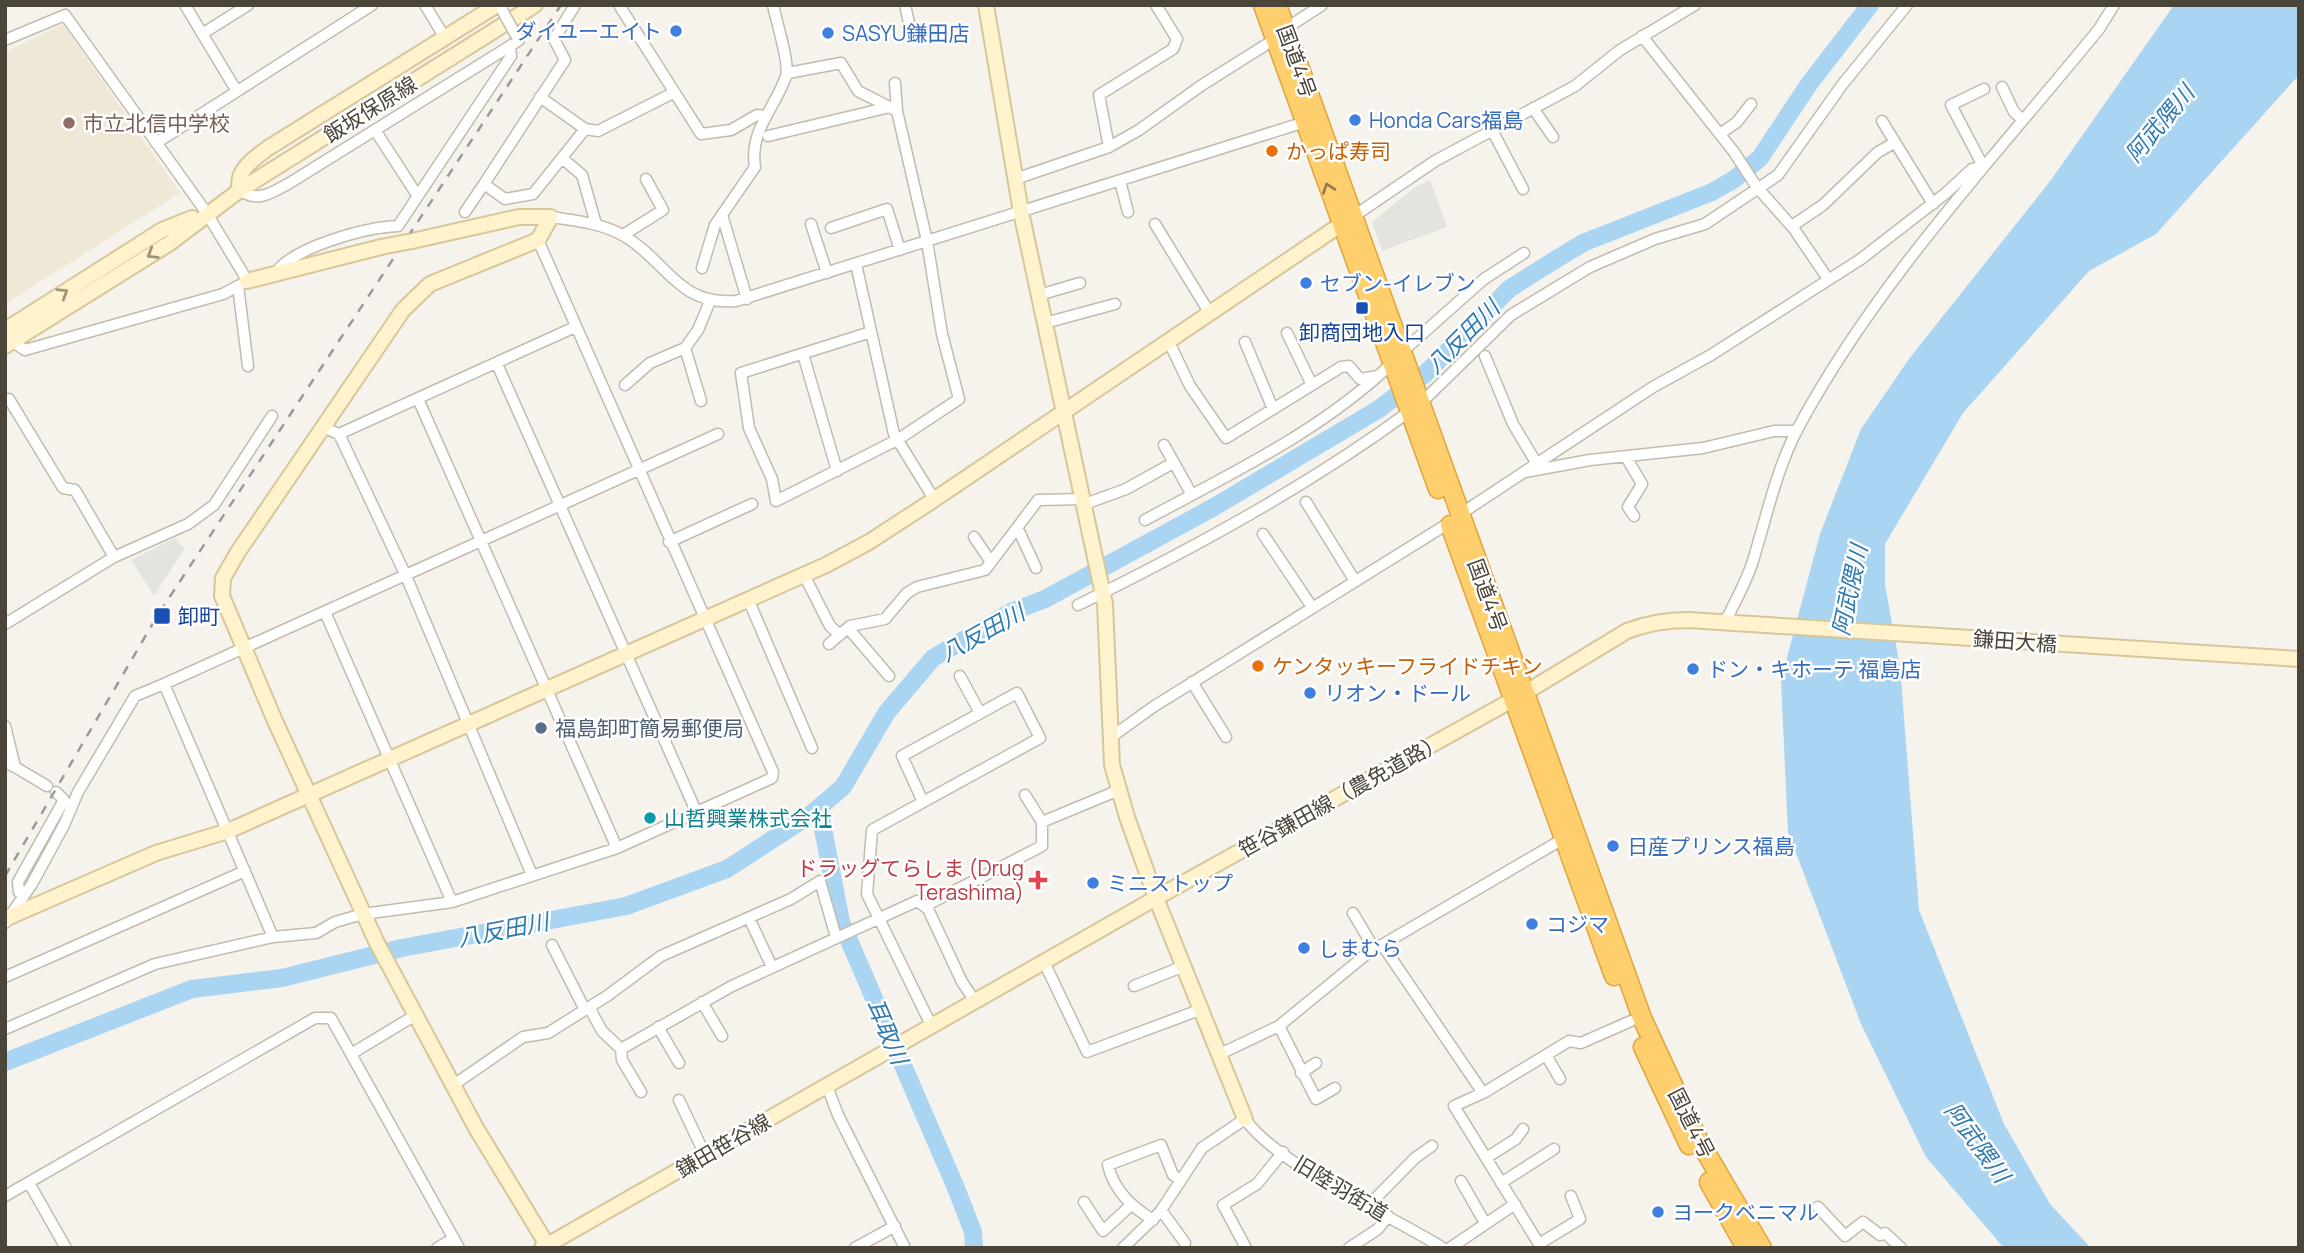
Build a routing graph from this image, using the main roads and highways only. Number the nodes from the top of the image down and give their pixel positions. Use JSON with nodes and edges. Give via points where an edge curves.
{"nodes":[{"id":1,"x":1263,"y":5,"type":"edge"},
{"id":2,"x":1277,"y":5,"type":"edge"},
{"id":3,"x":1280,"y":34,"type":"junction"},
{"id":4,"x":1347,"y":220,"type":"junction"},
{"id":5,"x":1517,"y":697,"type":"junction"},
{"id":6,"x":1746,"y":1248,"type":"edge"},
{"id":7,"x":1762,"y":1248,"type":"edge"}],
"edges":[{"from":1,"to":3,"type":"highway","name":"国道4号"},
{"from":2,"to":3,"type":"highway","name":"国道4号"},
{"from":3,"to":4,"type":"highway","name":"国道4号"},
{"from":4,"to":3,"type":"highway","name":"国道4号","one_way":true,"via":[[1305,122]]},
{"from":4,"to":5,"type":"highway","name":"国道4号","via":[[1394,363],[1415,404]]},
{"from":5,"to":6,"type":"highway","name":"国道4号","via":[[1563,839],[1632,1021],[1675,1120]]},
{"from":5,"to":7,"type":"highway","name":"国道4号","via":[[1642,1018],[1698,1139]]}]}
